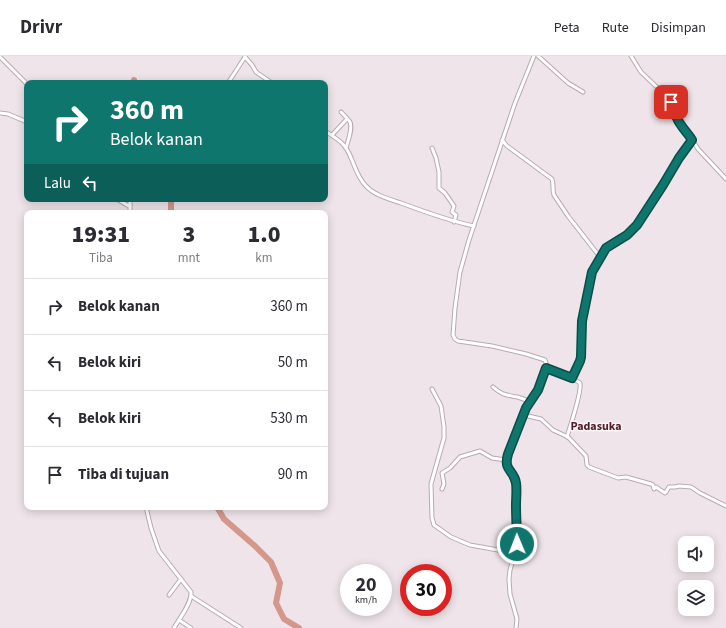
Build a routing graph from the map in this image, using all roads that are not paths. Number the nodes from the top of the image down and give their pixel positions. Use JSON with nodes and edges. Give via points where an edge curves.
{"nodes":[{"id":1,"x":534,"y":56,"type":"edge"},
{"id":2,"x":538,"y":56,"type":"edge"},
{"id":3,"x":632,"y":56,"type":"edge"},
{"id":4,"x":245,"y":57,"type":"edge"},
{"id":5,"x":0,"y":58,"type":"edge"},
{"id":6,"x":230,"y":80,"type":"edge"},
{"id":7,"x":268,"y":80,"type":"edge"},
{"id":8,"x":24,"y":81,"type":"edge"},
{"id":9,"x":583,"y":92,"type":"dead end"},
{"id":10,"x":341,"y":112,"type":"dead end"},
{"id":11,"x":0,"y":113,"type":"edge"},
{"id":12,"x":347,"y":119,"type":"junction"},
{"id":13,"x":24,"y":121,"type":"edge"},
{"id":14,"x":328,"y":133,"type":"edge"},
{"id":15,"x":332,"y":135,"type":"junction"},
{"id":16,"x":502,"y":140,"type":"junction"},
{"id":17,"x":692,"y":140,"type":"junction"},
{"id":18,"x":346,"y":148,"type":"junction"},
{"id":19,"x":432,"y":148,"type":"dead end"},
{"id":20,"x":726,"y":179,"type":"edge"},
{"id":21,"x":122,"y":202,"type":"edge"},
{"id":22,"x":130,"y":202,"type":"edge"},
{"id":23,"x":130,"y":206,"type":"junction"},
{"id":24,"x":130,"y":210,"type":"edge"},
{"id":25,"x":454,"y":222,"type":"junction"},
{"id":26,"x":474,"y":226,"type":"junction"},
{"id":27,"x":600,"y":257,"type":"junction"},
{"id":28,"x":546,"y":368,"type":"junction"},
{"id":29,"x":572,"y":378,"type":"junction"},
{"id":30,"x":493,"y":387,"type":"dead end"},
{"id":31,"x":432,"y":389,"type":"dead end"},
{"id":32,"x":530,"y":402,"type":"junction"},
{"id":33,"x":524,"y":415,"type":"junction"},
{"id":34,"x":566,"y":437,"type":"junction"},
{"id":35,"x":506,"y":460,"type":"junction"},
{"id":36,"x":442,"y":489,"type":"dead end"},
{"id":37,"x":726,"y":506,"type":"edge"},
{"id":38,"x":147,"y":510,"type":"edge"},
{"id":39,"x":515,"y":553,"type":"junction"},
{"id":40,"x":181,"y":579,"type":"junction"},
{"id":41,"x":169,"y":595,"type":"dead end"},
{"id":42,"x":191,"y":596,"type":"junction"},
{"id":43,"x":179,"y":620,"type":"junction"},
{"id":44,"x":174,"y":628,"type":"edge"},
{"id":45,"x":191,"y":628,"type":"edge"},
{"id":46,"x":241,"y":628,"type":"edge"},
{"id":47,"x":516,"y":628,"type":"edge"}],
"edges":[{"from":1,"to":16,"type":"street"},
{"from":2,"to":9,"type":"street","via":[[568,84]]},
{"from":3,"to":17,"type":"street","via":[[641,72],[671,102],[677,119]]},
{"from":4,"to":6,"type":"street"},
{"from":4,"to":7,"type":"street","via":[[256,72]]},
{"from":5,"to":8,"type":"street"},
{"from":10,"to":12,"type":"street"},
{"from":11,"to":13,"type":"street"},
{"from":12,"to":15,"type":"street"},
{"from":12,"to":18,"type":"street","via":[[351,130]]},
{"from":14,"to":15,"type":"street"},
{"from":15,"to":18,"type":"street"},
{"from":16,"to":26,"type":"street"},
{"from":16,"to":27,"type":"street","via":[[552,179],[554,194]]},
{"from":17,"to":20,"type":"street"},
{"from":17,"to":27,"type":"street","via":[[637,225],[627,235],[606,248]]},
{"from":18,"to":25,"type":"street","via":[[358,176],[369,189]]},
{"from":19,"to":25,"type":"street","via":[[439,172],[439,188],[454,206]]},
{"from":21,"to":23,"type":"street"},
{"from":22,"to":23,"type":"street"},
{"from":23,"to":24,"type":"street"},
{"from":25,"to":26,"type":"street"},
{"from":26,"to":28,"type":"street","via":[[460,272],[455,308],[455,339],[539,358],[546,361]]},
{"from":27,"to":29,"type":"street","via":[[591,275],[582,321],[581,357]]},
{"from":28,"to":29,"type":"street"},
{"from":28,"to":32,"type":"street","via":[[538,390]]},
{"from":29,"to":34,"type":"street","via":[[581,386]]},
{"from":30,"to":32,"type":"street","via":[[506,396]]},
{"from":31,"to":39,"type":"street","via":[[441,406],[444,427],[444,438],[431,484],[434,525],[451,537],[470,545]]},
{"from":32,"to":33,"type":"street"},
{"from":33,"to":34,"type":"street","via":[[541,419]]},
{"from":33,"to":35,"type":"street"},
{"from":34,"to":37,"type":"street","via":[[586,456],[589,467],[618,478],[626,477],[653,485],[665,493],[669,487],[690,487]]},
{"from":35,"to":36,"type":"street","via":[[492,458],[480,451],[460,457],[442,473]]},
{"from":35,"to":39,"type":"street","via":[[516,485]]},
{"from":38,"to":40,"type":"street","via":[[159,551]]},
{"from":39,"to":47,"type":"street","via":[[509,579],[517,619]]},
{"from":40,"to":41,"type":"street"},
{"from":40,"to":42,"type":"street","via":[[191,592]]},
{"from":42,"to":43,"type":"street"},
{"from":42,"to":46,"type":"street"},
{"from":43,"to":44,"type":"street"},
{"from":43,"to":45,"type":"street"}]}
